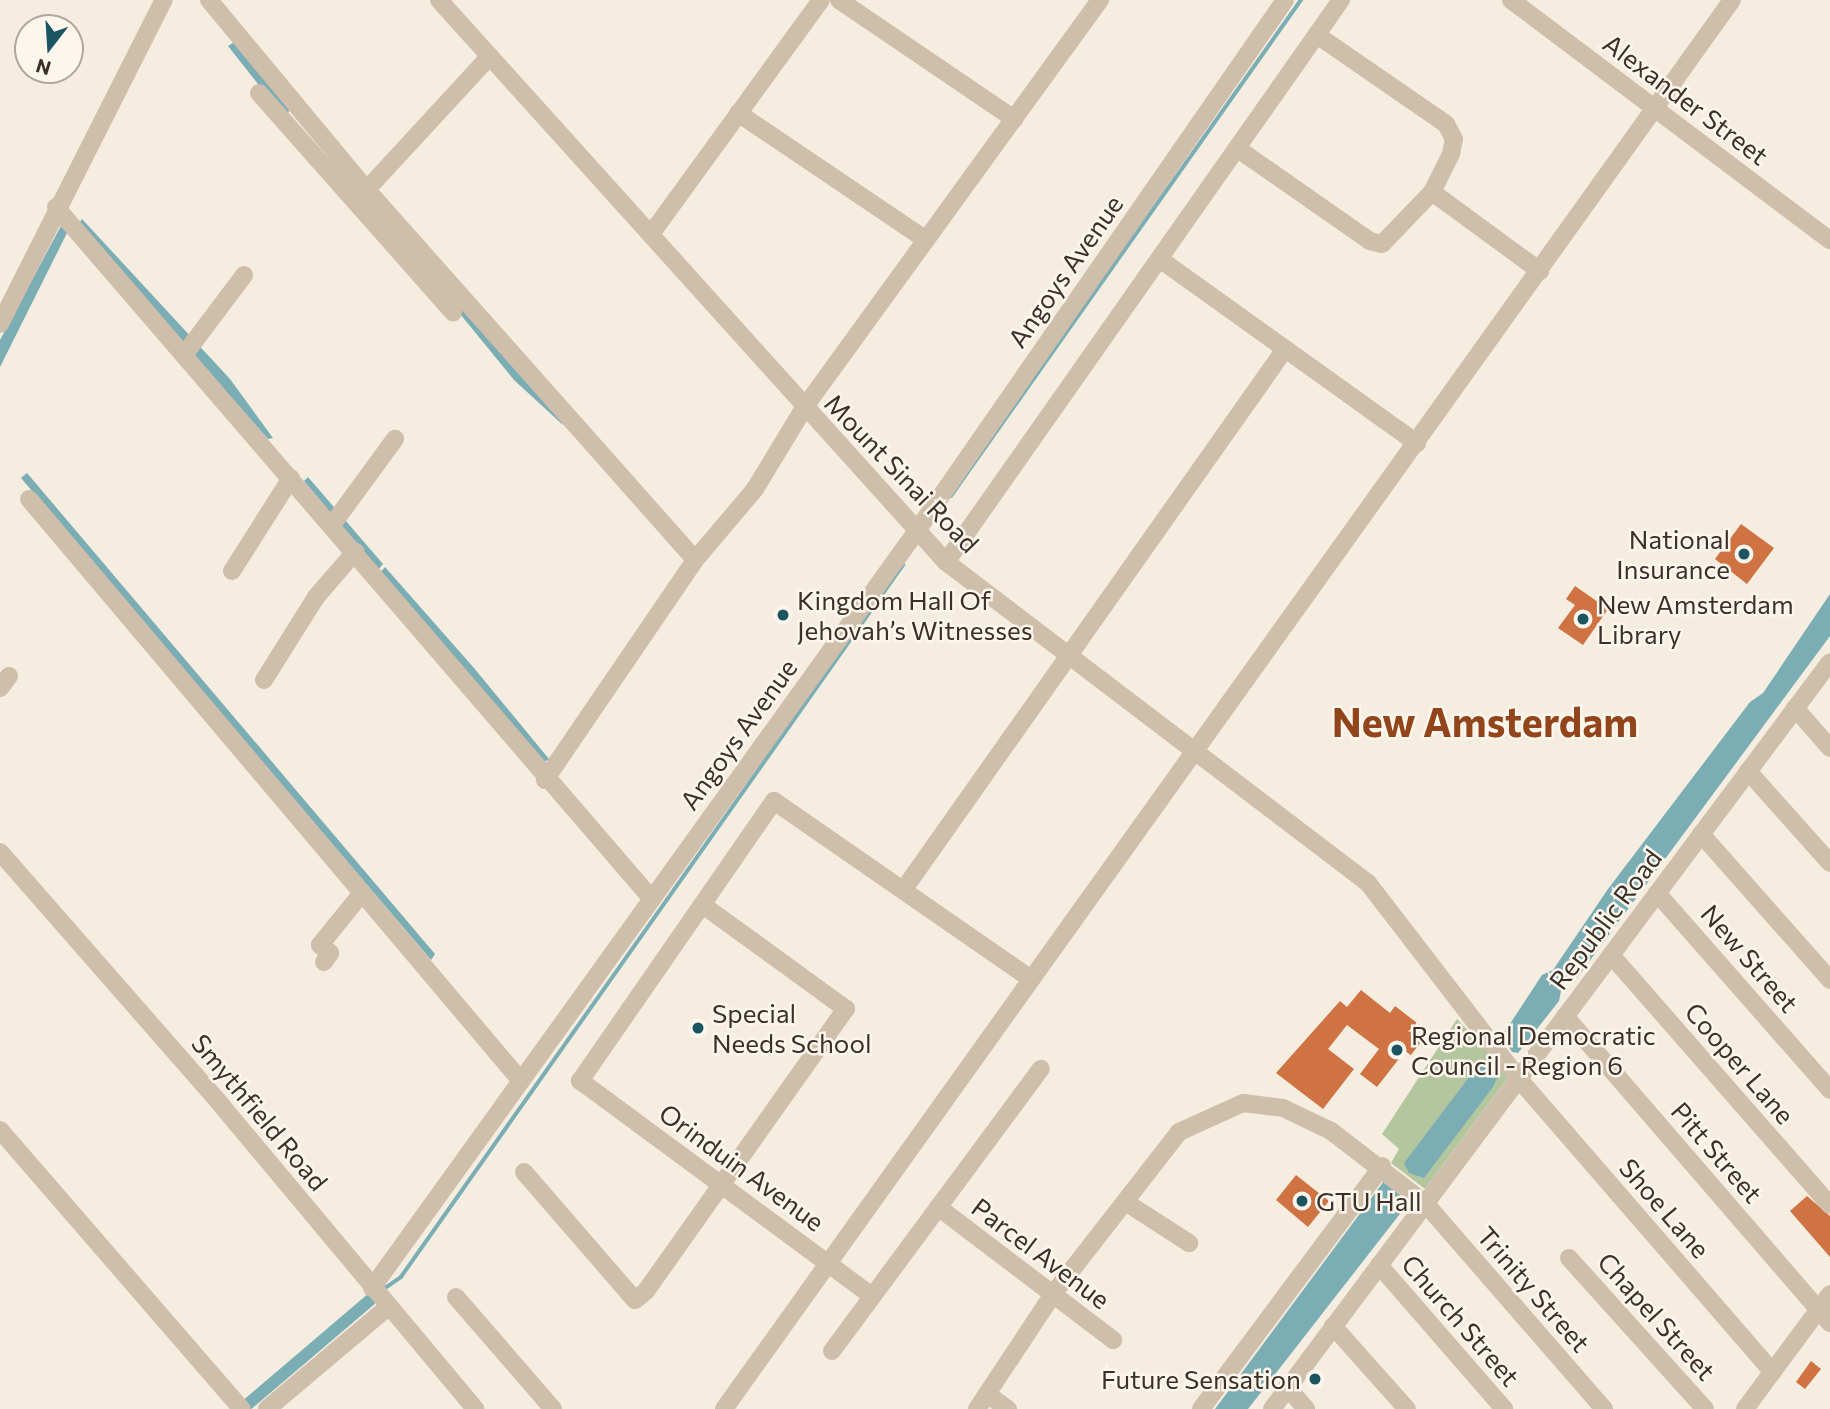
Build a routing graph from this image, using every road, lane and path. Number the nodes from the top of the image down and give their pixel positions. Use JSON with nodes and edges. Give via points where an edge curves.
{"nodes":[{"id":1,"x":164,"y":0,"type":"edge"},
{"id":2,"x":209,"y":0,"type":"edge"},
{"id":3,"x":439,"y":0,"type":"edge"},
{"id":4,"x":821,"y":0,"type":"edge"},
{"id":5,"x":839,"y":0,"type":"edge"},
{"id":6,"x":1285,"y":0,"type":"edge"},
{"id":7,"x":1341,"y":0,"type":"edge"},
{"id":8,"x":1511,"y":0,"type":"edge"},
{"id":9,"x":1732,"y":0,"type":"edge"},
{"id":10,"x":1094,"y":2,"type":"edge"},
{"id":11,"x":1317,"y":35,"type":"junction"},
{"id":12,"x":490,"y":56,"type":"junction"},
{"id":13,"x":259,"y":93,"type":"dead end"},
{"id":14,"x":1655,"y":108,"type":"junction"},
{"id":15,"x":738,"y":113,"type":"junction"},
{"id":16,"x":1014,"y":119,"type":"junction"},
{"id":17,"x":1238,"y":149,"type":"junction"},
{"id":18,"x":1432,"y":192,"type":"junction"},
{"id":19,"x":362,"y":195,"type":"junction"},
{"id":20,"x":56,"y":207,"type":"junction"},
{"id":21,"x":651,"y":234,"type":"junction"},
{"id":22,"x":926,"y":240,"type":"junction"},
{"id":23,"x":1830,"y":240,"type":"edge"},
{"id":24,"x":1161,"y":260,"type":"junction"},
{"id":25,"x":1540,"y":271,"type":"junction"},
{"id":26,"x":244,"y":275,"type":"dead end"},
{"id":27,"x":453,"y":312,"type":"dead end"},
{"id":28,"x":0,"y":324,"type":"edge"},
{"id":29,"x":1285,"y":349,"type":"junction"},
{"id":30,"x":184,"y":355,"type":"junction"},
{"id":31,"x":804,"y":408,"type":"junction"},
{"id":32,"x":395,"y":439,"type":"dead end"},
{"id":33,"x":1417,"y":443,"type":"junction"},
{"id":34,"x":291,"y":478,"type":"junction"},
{"id":35,"x":29,"y":499,"type":"dead end"},
{"id":36,"x":337,"y":521,"type":"junction"},
{"id":37,"x":923,"y":539,"type":"junction"},
{"id":38,"x":355,"y":552,"type":"junction"},
{"id":39,"x":695,"y":560,"type":"junction"},
{"id":40,"x":946,"y":562,"type":"junction"},
{"id":41,"x":232,"y":571,"type":"dead end"},
{"id":42,"x":1068,"y":654,"type":"junction"},
{"id":43,"x":1830,"y":662,"type":"edge"},
{"id":44,"x":264,"y":680,"type":"dead end"},
{"id":45,"x":1796,"y":708,"type":"junction"},
{"id":46,"x":1830,"y":748,"type":"edge"},
{"id":47,"x":1192,"y":751,"type":"junction"},
{"id":48,"x":1748,"y":771,"type":"junction"},
{"id":49,"x":545,"y":780,"type":"junction"},
{"id":50,"x":1701,"y":834,"type":"junction"},
{"id":51,"x":0,"y":852,"type":"edge"},
{"id":52,"x":1830,"y":863,"type":"edge"},
{"id":53,"x":904,"y":889,"type":"junction"},
{"id":54,"x":362,"y":893,"type":"junction"},
{"id":55,"x":1657,"y":893,"type":"junction"},
{"id":56,"x":651,"y":898,"type":"junction"},
{"id":57,"x":704,"y":905,"type":"junction"},
{"id":58,"x":1611,"y":955,"type":"junction"},
{"id":59,"x":324,"y":962,"type":"dead end"},
{"id":60,"x":1030,"y":978,"type":"junction"},
{"id":61,"x":1830,"y":980,"type":"edge"},
{"id":62,"x":1565,"y":1016,"type":"junction"},
{"id":63,"x":1041,"y":1069,"type":"dead end"},
{"id":64,"x":1518,"y":1078,"type":"junction"},
{"id":65,"x":521,"y":1081,"type":"junction"},
{"id":66,"x":1830,"y":1090,"type":"edge"},
{"id":67,"x":0,"y":1129,"type":"edge"},
{"id":68,"x":1382,"y":1166,"type":"junction"},
{"id":69,"x":524,"y":1172,"type":"dead end"},
{"id":70,"x":722,"y":1184,"type":"junction"},
{"id":71,"x":1127,"y":1203,"type":"junction"},
{"id":72,"x":1425,"y":1203,"type":"junction"},
{"id":73,"x":1830,"y":1205,"type":"edge"},
{"id":74,"x":938,"y":1208,"type":"junction"},
{"id":75,"x":1189,"y":1242,"type":"dead end"},
{"id":76,"x":1569,"y":1258,"type":"dead end"},
{"id":77,"x":825,"y":1260,"type":"junction"},
{"id":78,"x":1378,"y":1265,"type":"junction"},
{"id":79,"x":372,"y":1287,"type":"junction"},
{"id":80,"x":1053,"y":1294,"type":"junction"},
{"id":81,"x":1830,"y":1294,"type":"edge"},
{"id":82,"x":872,"y":1296,"type":"junction"},
{"id":83,"x":456,"y":1297,"type":"dead end"},
{"id":84,"x":387,"y":1308,"type":"junction"},
{"id":85,"x":1824,"y":1316,"type":"edge"},
{"id":86,"x":1333,"y":1326,"type":"junction"},
{"id":87,"x":1113,"y":1340,"type":"dead end"},
{"id":88,"x":832,"y":1351,"type":"dead end"},
{"id":89,"x":1773,"y":1371,"type":"junction"},
{"id":90,"x":1287,"y":1387,"type":"junction"},
{"id":91,"x":982,"y":1402,"type":"edge"},
{"id":92,"x":234,"y":1406,"type":"edge"},
{"id":93,"x":267,"y":1409,"type":"edge"},
{"id":94,"x":475,"y":1409,"type":"edge"},
{"id":95,"x":553,"y":1409,"type":"edge"},
{"id":96,"x":724,"y":1409,"type":"edge"},
{"id":97,"x":1008,"y":1409,"type":"edge"},
{"id":98,"x":1201,"y":1409,"type":"edge"},
{"id":99,"x":1272,"y":1409,"type":"edge"},
{"id":100,"x":1306,"y":1409,"type":"edge"},
{"id":101,"x":1407,"y":1409,"type":"edge"},
{"id":102,"x":1504,"y":1409,"type":"edge"},
{"id":103,"x":1604,"y":1409,"type":"edge"},
{"id":104,"x":1705,"y":1409,"type":"edge"},
{"id":105,"x":1745,"y":1409,"type":"edge"}],
"edges":[{"from":1,"to":20,"type":"street"},
{"from":2,"to":19,"type":"street"},
{"from":3,"to":12,"type":"street","name":"Mount Sinai Road"},
{"from":4,"to":15,"type":"street"},
{"from":5,"to":16,"type":"street"},
{"from":6,"to":37,"type":"street","name":"Angoys Avenue"},
{"from":7,"to":11,"type":"street"},
{"from":8,"to":14,"type":"street","name":"Alexander Street"},
{"from":9,"to":14,"type":"street"},
{"from":10,"to":16,"type":"street"},
{"from":11,"to":17,"type":"street"},
{"from":11,"to":18,"type":"street","via":[[1446,124],[1454,139],[1451,155]]},
{"from":12,"to":19,"type":"street"},
{"from":12,"to":21,"type":"street","name":"Mount Sinai Road"},
{"from":13,"to":19,"type":"street"},
{"from":14,"to":23,"type":"street","name":"Alexander Street"},
{"from":14,"to":25,"type":"street"},
{"from":15,"to":21,"type":"street"},
{"from":15,"to":22,"type":"street"},
{"from":16,"to":22,"type":"street"},
{"from":17,"to":18,"type":"street","via":[[1382,244]]},
{"from":17,"to":24,"type":"street"},
{"from":18,"to":25,"type":"street"},
{"from":19,"to":27,"type":"street"},
{"from":19,"to":39,"type":"street"},
{"from":20,"to":28,"type":"street"},
{"from":20,"to":30,"type":"street"},
{"from":21,"to":31,"type":"street","name":"Mount Sinai Road"},
{"from":22,"to":31,"type":"street"},
{"from":24,"to":29,"type":"street"},
{"from":24,"to":40,"type":"street"},
{"from":25,"to":33,"type":"street"},
{"from":26,"to":30,"type":"street"},
{"from":29,"to":33,"type":"street"},
{"from":29,"to":42,"type":"street"},
{"from":30,"to":34,"type":"street"},
{"from":31,"to":37,"type":"street","name":"Mount Sinai Road"},
{"from":31,"to":39,"type":"street","via":[[755,489]]},
{"from":32,"to":36,"type":"street"},
{"from":33,"to":47,"type":"street"},
{"from":34,"to":36,"type":"street"},
{"from":34,"to":41,"type":"street"},
{"from":35,"to":54,"type":"street"},
{"from":36,"to":38,"type":"street"},
{"from":37,"to":40,"type":"street","name":"Mount Sinai Road"},
{"from":37,"to":56,"type":"street","name":"Angoys Avenue"},
{"from":38,"to":44,"type":"street","via":[[316,597]]},
{"from":38,"to":49,"type":"street"},
{"from":39,"to":49,"type":"street"},
{"from":40,"to":42,"type":"street","name":"Mount Sinai Road"},
{"from":42,"to":47,"type":"street","name":"Mount Sinai Road"},
{"from":42,"to":53,"type":"street"},
{"from":43,"to":45,"type":"street","name":"Republic Road"},
{"from":45,"to":46,"type":"street"},
{"from":45,"to":48,"type":"street","name":"Republic Road"},
{"from":47,"to":60,"type":"street"},
{"from":47,"to":64,"type":"street","name":"Mount Sinai Road","via":[[1368,883]]},
{"from":48,"to":50,"type":"street","name":"Republic Road"},
{"from":48,"to":52,"type":"street"},
{"from":49,"to":56,"type":"street"},
{"from":50,"to":55,"type":"street","name":"Republic Road"},
{"from":50,"to":61,"type":"street"},
{"from":51,"to":79,"type":"street","name":"Smythfield Road","via":[[222,1106]]},
{"from":53,"to":57,"type":"street","via":[[774,801]]},
{"from":53,"to":60,"type":"street"},
{"from":54,"to":59,"type":"street","via":[[320,945],[330,953]]},
{"from":54,"to":65,"type":"street"},
{"from":55,"to":58,"type":"street","name":"Republic Road"},
{"from":55,"to":66,"type":"street","name":"New Street"},
{"from":56,"to":65,"type":"street","name":"Angoys Avenue"},
{"from":57,"to":70,"type":"street","via":[[846,1009]]},
{"from":57,"to":70,"type":"street","name":"Orinduin Avenue","via":[[580,1081]]},
{"from":58,"to":62,"type":"street","name":"Republic Road"},
{"from":58,"to":73,"type":"street","name":"Cooper Lane"},
{"from":60,"to":77,"type":"street"},
{"from":62,"to":64,"type":"street","name":"Republic Road"},
{"from":62,"to":85,"type":"street","name":"Pitt Street"},
{"from":63,"to":74,"type":"street"},
{"from":64,"to":72,"type":"street","name":"Republic Road"},
{"from":64,"to":89,"type":"street","name":"Shoe Lane"},
{"from":65,"to":79,"type":"street","name":"Angoys Avenue"},
{"from":67,"to":92,"type":"street"},
{"from":68,"to":71,"type":"street","name":"Trinity Street","via":[[1331,1131],[1283,1108],[1243,1102],[1179,1132]]},
{"from":68,"to":72,"type":"street","name":"Trinity Street"},
{"from":68,"to":98,"type":"street"},
{"from":69,"to":70,"type":"street","via":[[635,1300],[646,1292]]},
{"from":70,"to":77,"type":"street","name":"Orinduin Avenue"},
{"from":71,"to":75,"type":"street"},
{"from":71,"to":80,"type":"street","name":"Trinity Street"},
{"from":72,"to":78,"type":"street","name":"Republic Road"},
{"from":72,"to":103,"type":"street","name":"Trinity Street"},
{"from":74,"to":80,"type":"street","name":"Parcel Avenue"},
{"from":74,"to":82,"type":"street"},
{"from":76,"to":104,"type":"street","name":"Chapel Street"},
{"from":77,"to":82,"type":"street","name":"Orinduin Avenue"},
{"from":77,"to":96,"type":"street"},
{"from":78,"to":86,"type":"street","name":"Republic Road"},
{"from":78,"to":102,"type":"street","name":"Church Street"},
{"from":79,"to":84,"type":"street","name":"Smythfield Road"},
{"from":80,"to":87,"type":"street","name":"Parcel Avenue"},
{"from":80,"to":91,"type":"street","name":"Trinity Street"},
{"from":81,"to":85,"type":"street"},
{"from":82,"to":88,"type":"street"},
{"from":83,"to":95,"type":"street"},
{"from":84,"to":93,"type":"street"},
{"from":84,"to":94,"type":"street","name":"Smythfield Road"},
{"from":85,"to":89,"type":"street"},
{"from":86,"to":90,"type":"street","name":"Republic Road"},
{"from":86,"to":101,"type":"street"},
{"from":89,"to":105,"type":"street"},
{"from":90,"to":99,"type":"street","name":"Republic Road"},
{"from":90,"to":100,"type":"street"},
{"from":91,"to":97,"type":"street"}]}
